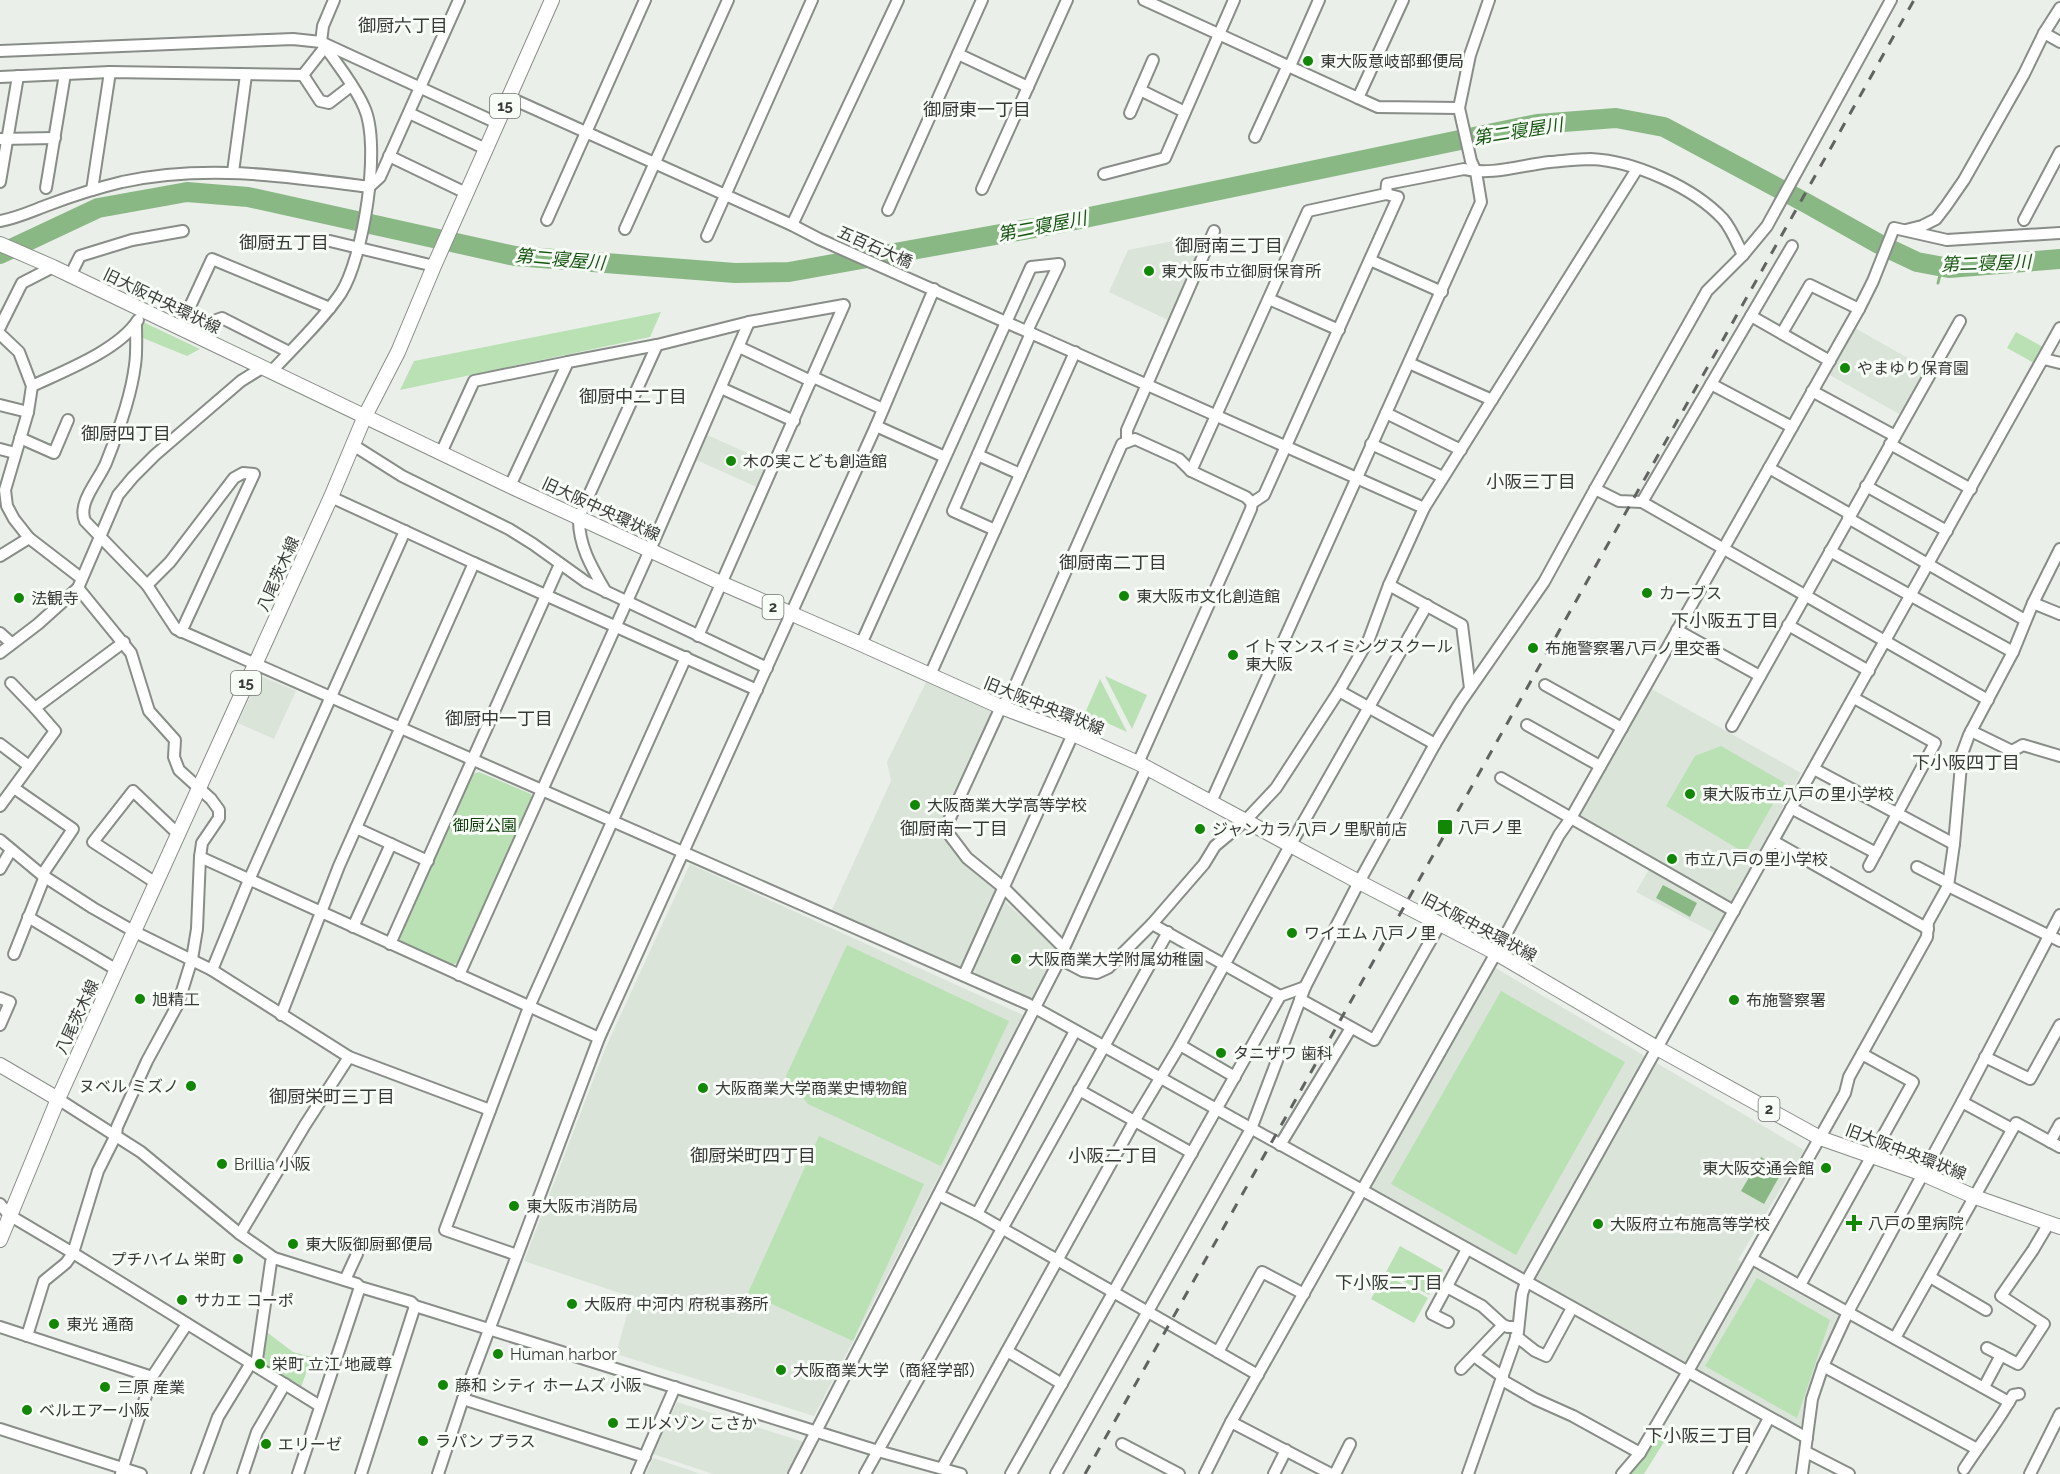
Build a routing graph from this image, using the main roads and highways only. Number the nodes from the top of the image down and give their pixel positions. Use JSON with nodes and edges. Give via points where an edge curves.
{"nodes":[{"id":1,"x":552,"y":0,"type":"edge"},
{"id":2,"x":0,"y":244,"type":"edge"},
{"id":3,"x":365,"y":416,"type":"junction"},
{"id":4,"x":0,"y":1065,"type":"edge"},
{"id":5,"x":58,"y":1099,"type":"junction"},
{"id":6,"x":2054,"y":1225,"type":"edge"},
{"id":7,"x":0,"y":1240,"type":"edge"}],
"edges":[{"from":1,"to":3,"type":"main road","name":"八尾茨木線","number":"15","via":[[398,352]]},
{"from":2,"to":3,"type":"main road","name":"旧大阪中央環状線","number":"2"},
{"from":3,"to":5,"type":"main road","name":"八尾茨木線","number":"15"},
{"from":3,"to":6,"type":"main road","name":"旧大阪中央環状線","number":"2","via":[[790,614],[1142,765],[1496,953],[1820,1138]]},
{"from":4,"to":5,"type":"main road"},
{"from":5,"to":7,"type":"main road","name":"八尾茨木線"}]}
